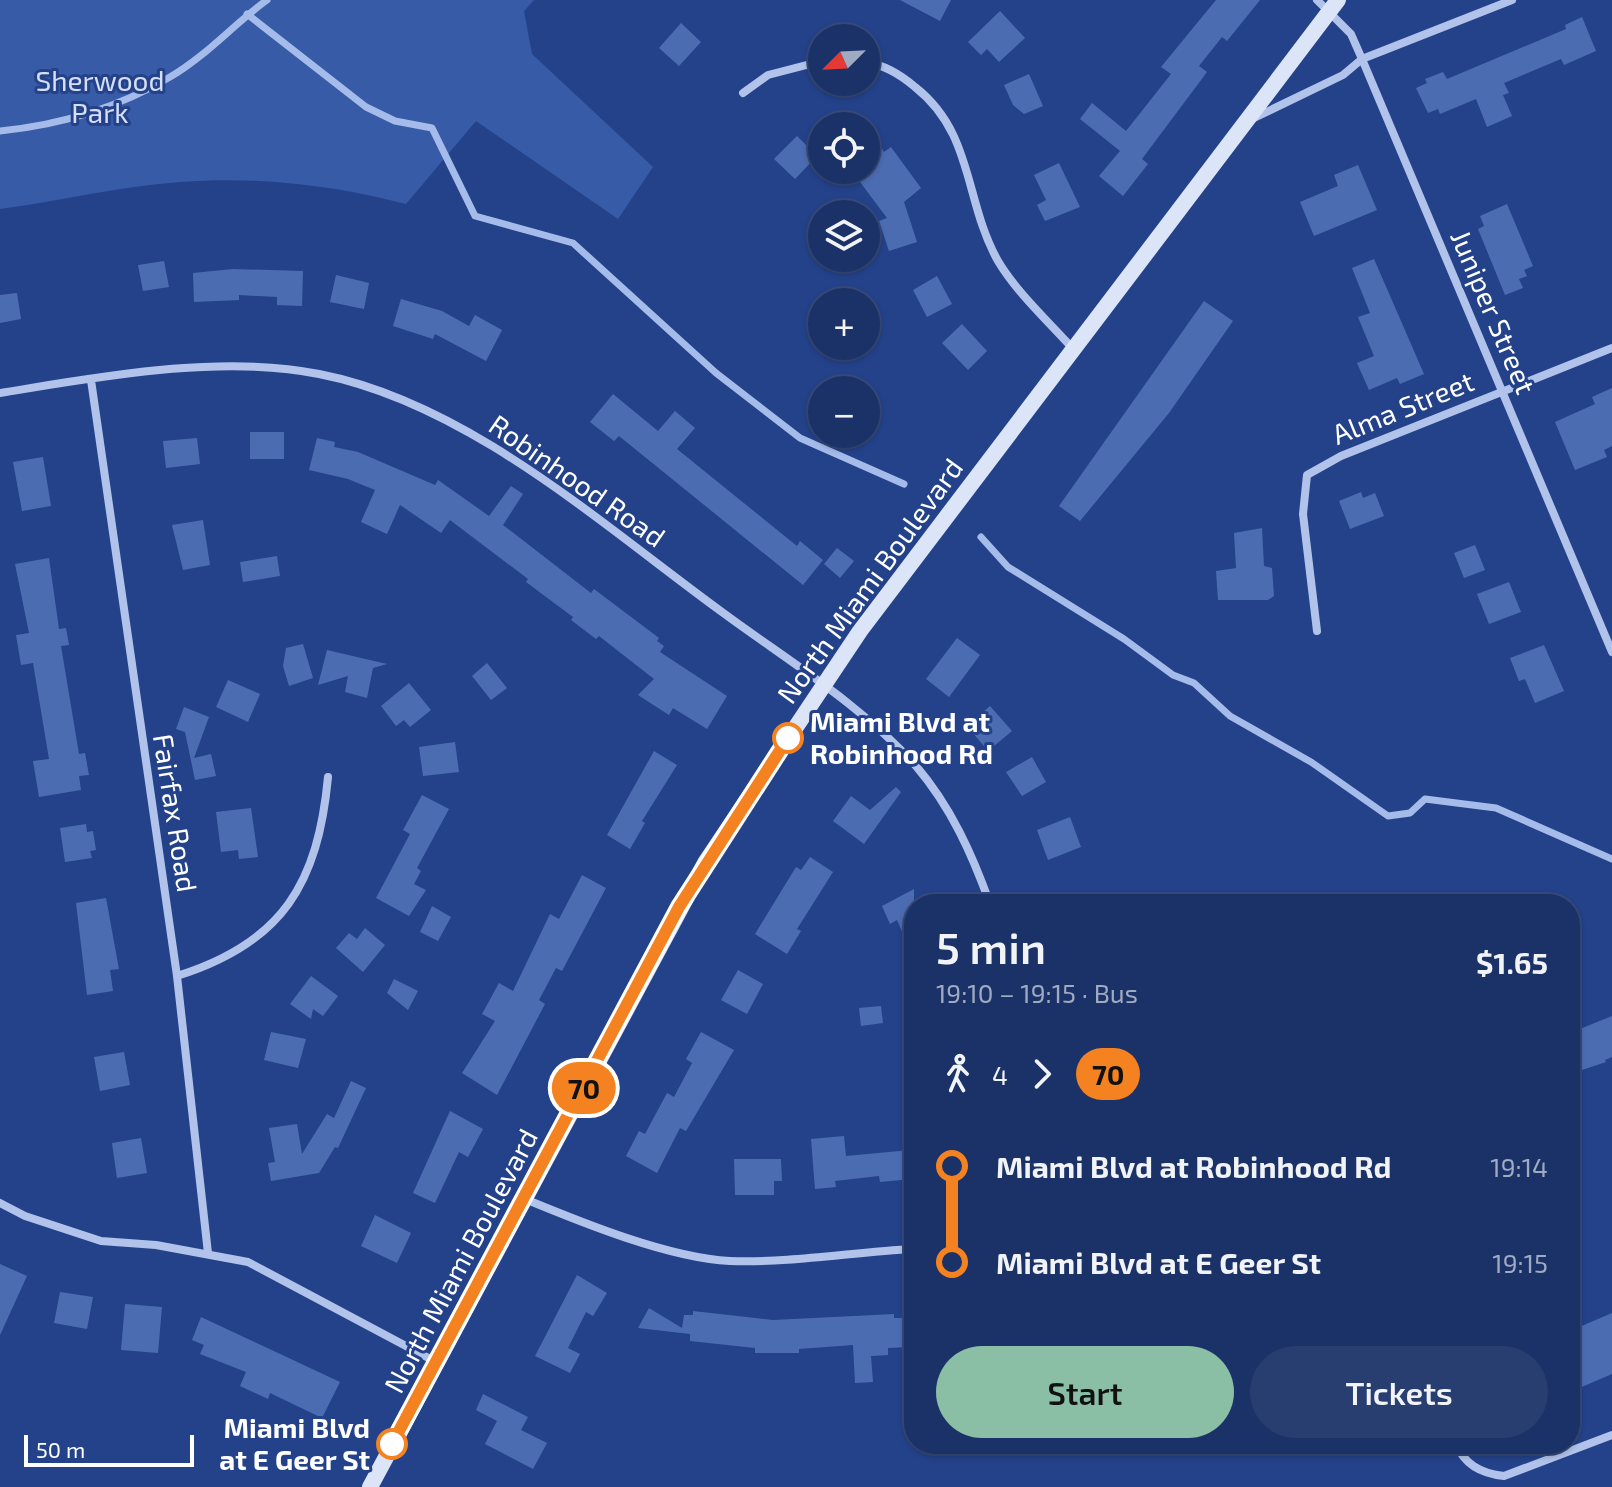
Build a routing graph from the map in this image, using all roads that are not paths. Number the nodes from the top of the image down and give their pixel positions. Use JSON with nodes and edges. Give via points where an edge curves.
{"nodes":[{"id":1,"x":1512,"y":0,"type":"edge"},
{"id":2,"x":1329,"y":3,"type":"edge"},
{"id":3,"x":1362,"y":59,"type":"junction"},
{"id":4,"x":808,"y":65,"type":"edge"},
{"id":5,"x":880,"y":68,"type":"edge"},
{"id":6,"x":743,"y":93,"type":"dead end"},
{"id":7,"x":1243,"y":123,"type":"junction"},
{"id":8,"x":1612,"y":348,"type":"edge"},
{"id":9,"x":1074,"y":350,"type":"junction"},
{"id":10,"x":91,"y":380,"type":"junction"},
{"id":11,"x":1503,"y":391,"type":"junction"},
{"id":12,"x":0,"y":393,"type":"edge"},
{"id":13,"x":1317,"y":631,"type":"dead end"},
{"id":14,"x":1612,"y":652,"type":"edge"},
{"id":15,"x":822,"y":685,"type":"junction"},
{"id":16,"x":328,"y":777,"type":"dead end"},
{"id":17,"x":986,"y":894,"type":"edge"},
{"id":18,"x":177,"y":976,"type":"junction"},
{"id":19,"x":524,"y":1198,"type":"junction"},
{"id":20,"x":0,"y":1203,"type":"edge"},
{"id":21,"x":904,"y":1250,"type":"edge"},
{"id":22,"x":208,"y":1253,"type":"junction"},
{"id":23,"x":436,"y":1362,"type":"junction"},
{"id":24,"x":1612,"y":1435,"type":"edge"},
{"id":25,"x":1580,"y":1448,"type":"edge"},
{"id":26,"x":1463,"y":1454,"type":"edge"},
{"id":27,"x":1567,"y":1454,"type":"edge"},
{"id":28,"x":370,"y":1487,"type":"edge"}],
"edges":[{"from":1,"to":3,"type":"street"},
{"from":2,"to":3,"type":"street","name":"Juniper Street"},
{"from":2,"to":7,"type":"main road","name":"North Miami Boulevard"},
{"from":3,"to":7,"type":"street","via":[[1343,75]]},
{"from":3,"to":11,"type":"street","name":"Juniper Street"},
{"from":4,"to":6,"type":"street","via":[[768,75]]},
{"from":5,"to":9,"type":"street","via":[[902,77],[939,111],[954,133],[978,221],[1000,263]]},
{"from":7,"to":9,"type":"main road","name":"North Miami Boulevard"},
{"from":8,"to":11,"type":"street","name":"Alma Street"},
{"from":9,"to":15,"type":"main road","name":"North Miami Boulevard"},
{"from":10,"to":12,"type":"street","name":"Robinhood Road"},
{"from":10,"to":15,"type":"street","name":"Robinhood Road","via":[[210,367],[281,368],[400,398],[498,451]]},
{"from":10,"to":18,"type":"street","name":"Fairfax Road"},
{"from":11,"to":13,"type":"street","name":"Alma Street","via":[[1341,456],[1304,479]]},
{"from":11,"to":14,"type":"street","name":"Juniper Street"},
{"from":15,"to":17,"type":"street","name":"Robinhood Road","via":[[888,738],[933,788],[960,830]]},
{"from":15,"to":19,"type":"main road","name":"North Miami Boulevard","via":[[679,907]]},
{"from":16,"to":18,"type":"street","via":[[323,830],[296,894],[233,955]]},
{"from":18,"to":22,"type":"street","name":"Fairfax Road"},
{"from":19,"to":21,"type":"street","via":[[615,1233],[727,1261]]},
{"from":19,"to":23,"type":"main road","name":"North Miami Boulevard"},
{"from":20,"to":22,"type":"street","via":[[101,1241]]},
{"from":22,"to":23,"type":"street","via":[[248,1262]]},
{"from":23,"to":28,"type":"main road","name":"North Miami Boulevard"},
{"from":24,"to":25,"type":"street"},
{"from":26,"to":27,"type":"street","via":[[1486,1474],[1504,1476]]}]}
